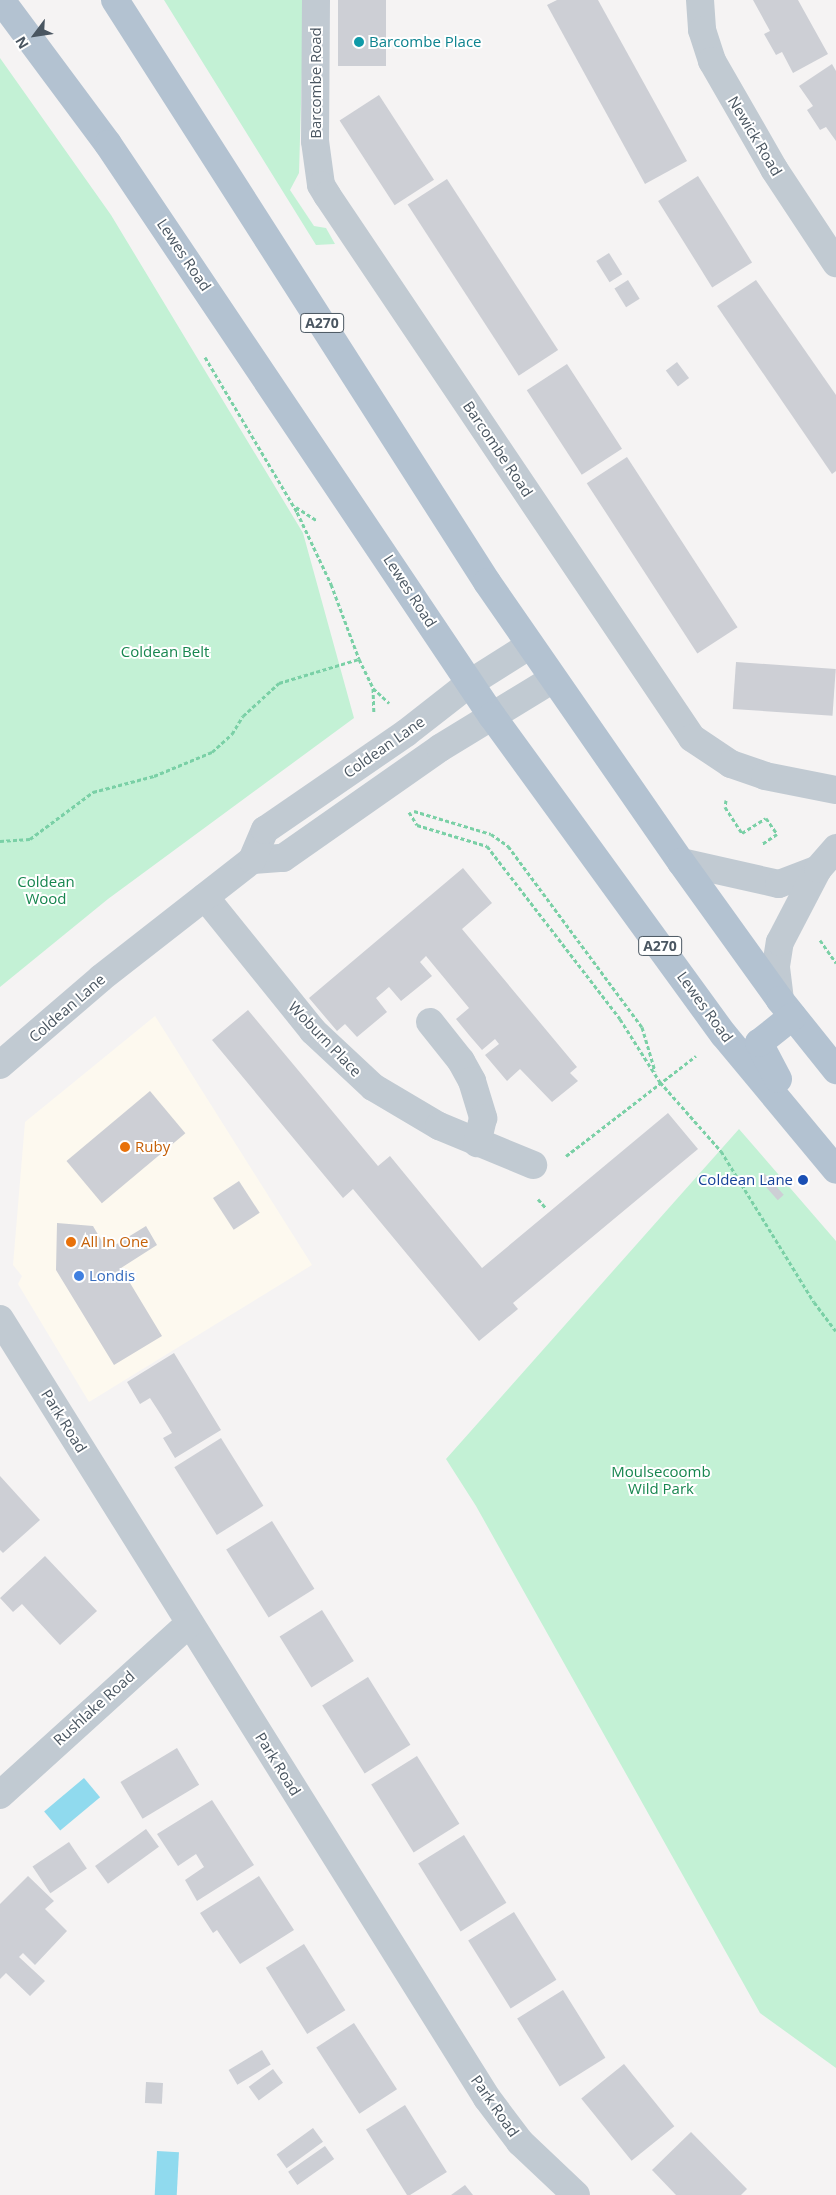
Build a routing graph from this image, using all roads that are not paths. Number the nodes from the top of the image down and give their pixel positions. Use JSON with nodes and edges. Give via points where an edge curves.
{"nodes":[{"id":1,"x":1,"y":0,"type":"edge"},
{"id":2,"x":115,"y":0,"type":"edge"},
{"id":3,"x":316,"y":0,"type":"edge"},
{"id":4,"x":700,"y":0,"type":"edge"},
{"id":5,"x":836,"y":263,"type":"edge"},
{"id":6,"x":530,"y":645,"type":"junction"},
{"id":7,"x":553,"y":679,"type":"junction"},
{"id":8,"x":470,"y":683,"type":"junction"},
{"id":9,"x":492,"y":716,"type":"junction"},
{"id":10,"x":836,"y":790,"type":"edge"},
{"id":11,"x":836,"y":848,"type":"edge"},
{"id":12,"x":252,"y":860,"type":"junction"},
{"id":13,"x":681,"y":862,"type":"junction"},
{"id":14,"x":818,"y":869,"type":"junction"},
{"id":15,"x":205,"y":897,"type":"junction"},
{"id":16,"x":786,"y":1008,"type":"junction"},
{"id":17,"x":430,"y":1022,"type":"dead end"},
{"id":18,"x":0,"y":1065,"type":"edge"},
{"id":19,"x":836,"y":1070,"type":"edge"},
{"id":20,"x":477,"y":1143,"type":"junction"},
{"id":21,"x":836,"y":1162,"type":"edge"},
{"id":22,"x":533,"y":1165,"type":"dead end"},
{"id":23,"x":836,"y":1170,"type":"edge"},
{"id":24,"x":0,"y":1319,"type":"edge"},
{"id":25,"x":190,"y":1623,"type":"junction"},
{"id":26,"x":0,"y":1795,"type":"edge"},
{"id":27,"x":576,"y":2195,"type":"edge"}],
"edges":[{"from":1,"to":8,"type":"main road","name":"Lewes Road","number":"A270","via":[[125,168]]},
{"from":2,"to":6,"type":"main road","number":"A270"},
{"from":3,"to":10,"type":"street","name":"Barcombe Road","via":[[316,141],[321,185],[327,195],[692,738],[731,764],[765,776]]},
{"from":4,"to":5,"type":"street","name":"Newick Road","via":[[702,30],[712,61],[774,169]]},
{"from":6,"to":7,"type":"main road","number":"A270"},
{"from":6,"to":8,"type":"street","name":"Coldean Lane"},
{"from":7,"to":9,"type":"street"},
{"from":7,"to":13,"type":"main road","number":"A270"},
{"from":8,"to":9,"type":"main road","name":"Lewes Road","number":"A270"},
{"from":8,"to":12,"type":"street","name":"Coldean Lane","via":[[406,733],[265,830]]},
{"from":9,"to":12,"type":"street","via":[[440,748],[283,858]]},
{"from":9,"to":23,"type":"main road","name":"Lewes Road","number":"A270","via":[[724,1035]]},
{"from":11,"to":14,"type":"street"},
{"from":12,"to":15,"type":"street","name":"Coldean Lane"},
{"from":13,"to":14,"type":"street","via":[[779,884]]},
{"from":13,"to":16,"type":"main road","number":"A270"},
{"from":14,"to":16,"type":"street","via":[[780,942],[776,966]]},
{"from":15,"to":18,"type":"street","name":"Coldean Lane","via":[[101,978]]},
{"from":15,"to":20,"type":"street","name":"Woburn Place","via":[[279,991],[339,1057],[373,1087],[398,1103]]},
{"from":16,"to":19,"type":"main road","number":"A270"},
{"from":16,"to":21,"type":"main road","via":[[759,1046],[796,1107]]},
{"from":17,"to":20,"type":"street","via":[[472,1081],[483,1118]]},
{"from":20,"to":22,"type":"street","name":"Woburn Place"},
{"from":24,"to":25,"type":"street","name":"Park Road"},
{"from":25,"to":26,"type":"street","name":"Rushlake Road"},
{"from":25,"to":27,"type":"street","name":"Park Road","via":[[487,2098],[520,2142]]}]}
